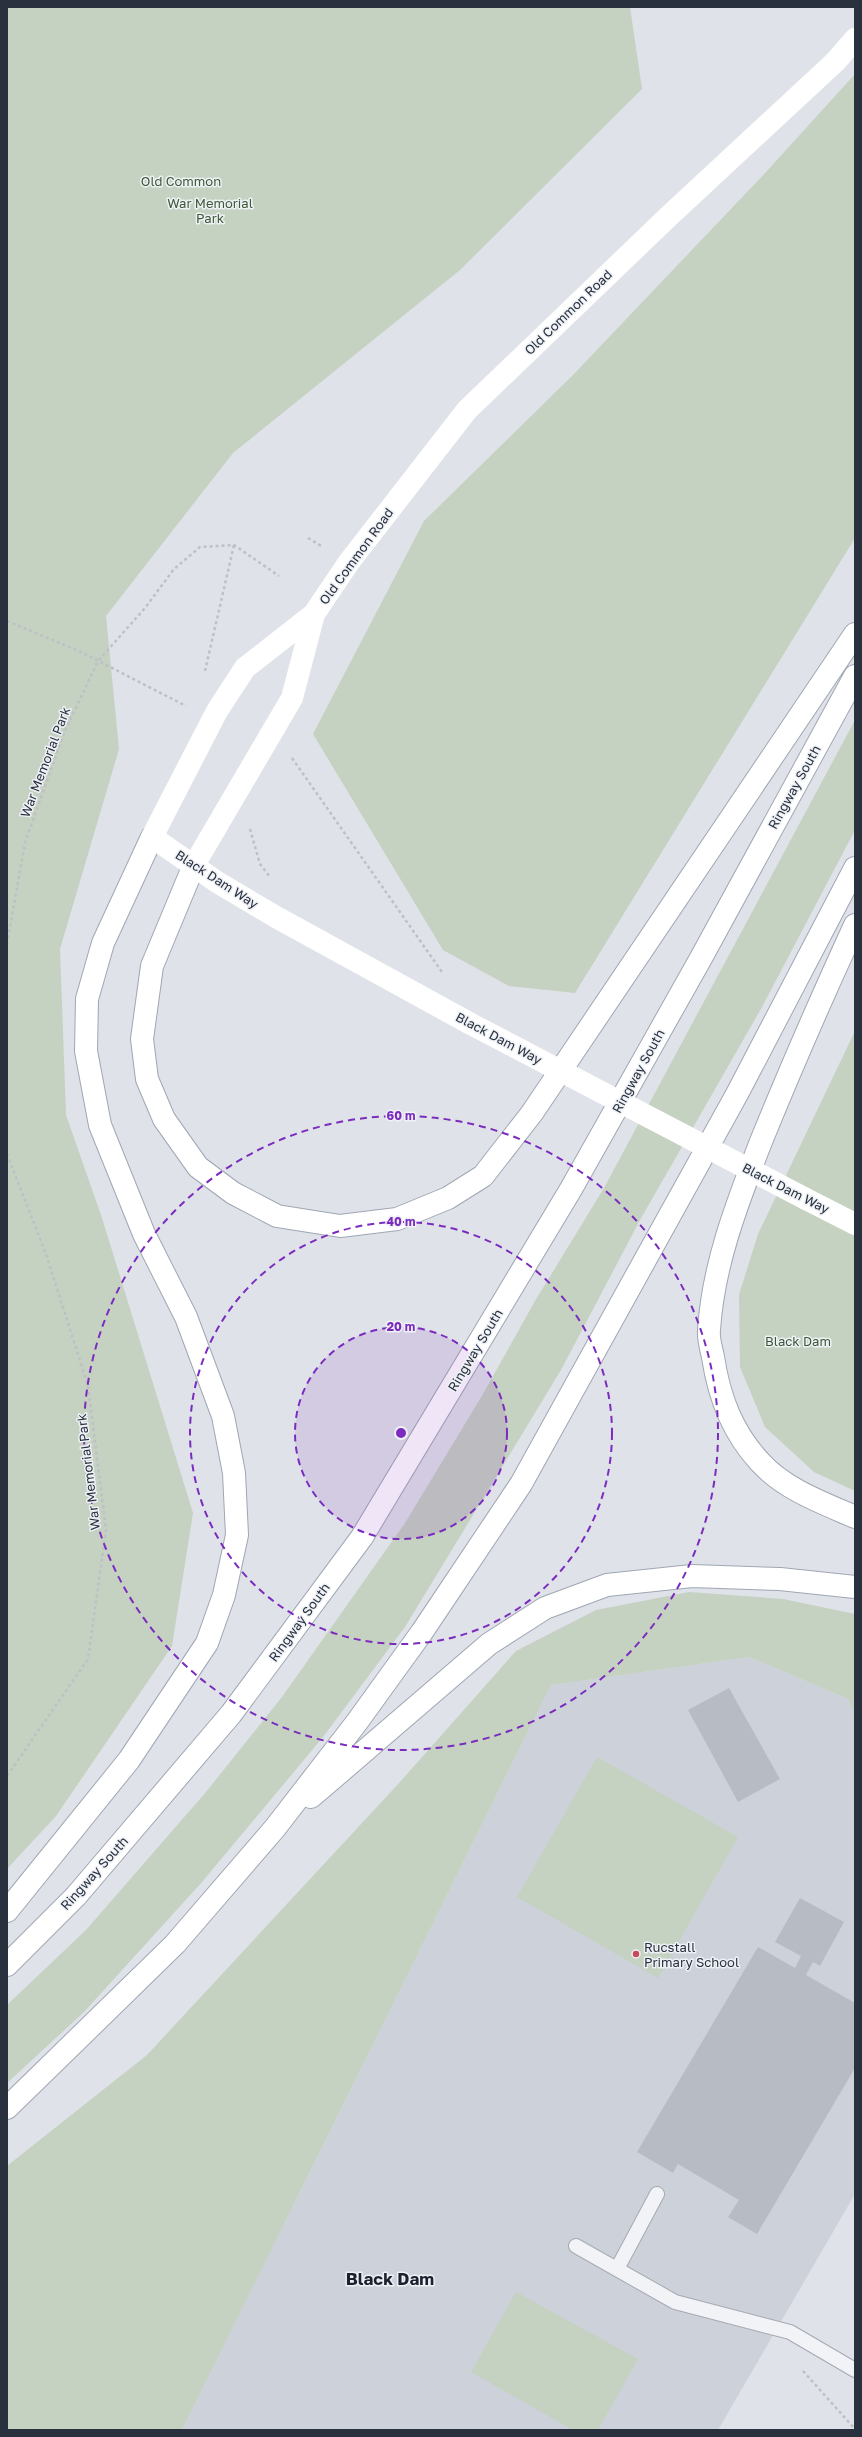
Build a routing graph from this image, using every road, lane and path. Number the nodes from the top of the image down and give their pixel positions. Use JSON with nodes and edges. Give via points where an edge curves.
{"nodes":[{"id":1,"x":855,"y":39,"type":"edge"},
{"id":2,"x":234,"y":545,"type":"junction"},
{"id":3,"x":279,"y":576,"type":"dead end"},
{"id":4,"x":314,"y":614,"type":"junction"},
{"id":5,"x":7,"y":621,"type":"edge"},
{"id":6,"x":855,"y":634,"type":"edge"},
{"id":7,"x":98,"y":661,"type":"junction"},
{"id":8,"x":205,"y":674,"type":"dead end"},
{"id":9,"x":855,"y":676,"type":"edge"},
{"id":10,"x":190,"y":708,"type":"dead end"},
{"id":11,"x":292,"y":758,"type":"dead end"},
{"id":12,"x":250,"y":826,"type":"dead end"},
{"id":13,"x":152,"y":837,"type":"junction"},
{"id":14,"x":194,"y":866,"type":"junction"},
{"id":15,"x":855,"y":868,"type":"edge"},
{"id":16,"x":273,"y":881,"type":"dead end"},
{"id":17,"x":855,"y":925,"type":"edge"},
{"id":18,"x":7,"y":944,"type":"edge"},
{"id":19,"x":442,"y":973,"type":"dead end"},
{"id":20,"x":7,"y":1154,"type":"edge"},
{"id":21,"x":855,"y":1224,"type":"edge"},
{"id":22,"x":855,"y":1517,"type":"edge"},
{"id":23,"x":855,"y":1587,"type":"edge"},
{"id":24,"x":7,"y":1776,"type":"edge"},
{"id":25,"x":276,"y":1828,"type":"junction"},
{"id":26,"x":7,"y":1911,"type":"edge"},
{"id":27,"x":7,"y":1965,"type":"edge"},
{"id":28,"x":7,"y":2108,"type":"edge"},
{"id":29,"x":657,"y":2194,"type":"dead end"},
{"id":30,"x":576,"y":2246,"type":"dead end"},
{"id":31,"x":616,"y":2269,"type":"junction"},
{"id":32,"x":800,"y":2368,"type":"dead end"},
{"id":33,"x":855,"y":2370,"type":"edge"},
{"id":34,"x":855,"y":2429,"type":"edge"}],
"edges":[{"from":1,"to":4,"type":"main road","name":"Old Common Road","via":[[831,66],[668,217],[467,410],[349,562]]},
{"from":2,"to":3,"type":"path"},
{"from":2,"to":7,"type":"path","name":"War Memorial Park","via":[[200,547],[174,568],[145,608]]},
{"from":2,"to":8,"type":"path"},
{"from":4,"to":13,"type":"main road","name":"Old Common Road","via":[[245,668],[217,711]]},
{"from":4,"to":14,"type":"main road","name":"Old Common Road","via":[[292,698]]},
{"from":5,"to":7,"type":"path","via":[[26,627]]},
{"from":6,"to":14,"type":"main road","name":"Old Common Road","via":[[532,1113],[483,1176],[448,1198],[397,1219],[340,1226],[277,1216],[233,1193],[198,1168],[164,1119],[147,1079],[142,1039],[152,966]]},
{"from":7,"to":10,"type":"path"},
{"from":7,"to":18,"type":"path","name":"War Memorial Park","via":[[64,733],[25,843]]},
{"from":9,"to":27,"type":"main road","name":"Ringway South","via":[[571,1189],[362,1537],[232,1714],[76,1896]]},
{"from":11,"to":19,"type":"path"},
{"from":12,"to":16,"type":"path","via":[[260,864]]},
{"from":13,"to":14,"type":"main road","name":"Black Dam Way"},
{"from":13,"to":26,"type":"main road","name":"Old Common Road","via":[[103,943],[88,999],[86,1051],[100,1124],[144,1234],[186,1317],[223,1416],[234,1474],[237,1535],[224,1595],[207,1643],[129,1760]]},
{"from":14,"to":21,"type":"main road","name":"Black Dam Way","bridge":true,"via":[[276,917],[468,1023]]},
{"from":15,"to":25,"type":"main road","via":[[737,1094],[521,1484],[418,1638]]},
{"from":17,"to":22,"type":"main road","via":[[793,1061],[732,1215],[715,1282],[709,1331],[717,1386],[733,1427],[760,1463],[777,1477],[813,1498]]},
{"from":20,"to":24,"type":"path","name":"War Memorial Park","via":[[46,1254],[88,1386],[106,1530],[88,1659]]},
{"from":23,"to":25,"type":"main road","via":[[780,1579],[692,1576],[607,1585],[545,1608],[489,1644]]},
{"from":25,"to":28,"type":"main road","via":[[175,1944]]},
{"from":29,"to":31,"type":"lane"},
{"from":30,"to":31,"type":"lane"},
{"from":31,"to":33,"type":"lane","via":[[675,2302],[790,2332]]},
{"from":32,"to":34,"type":"path"}]}
